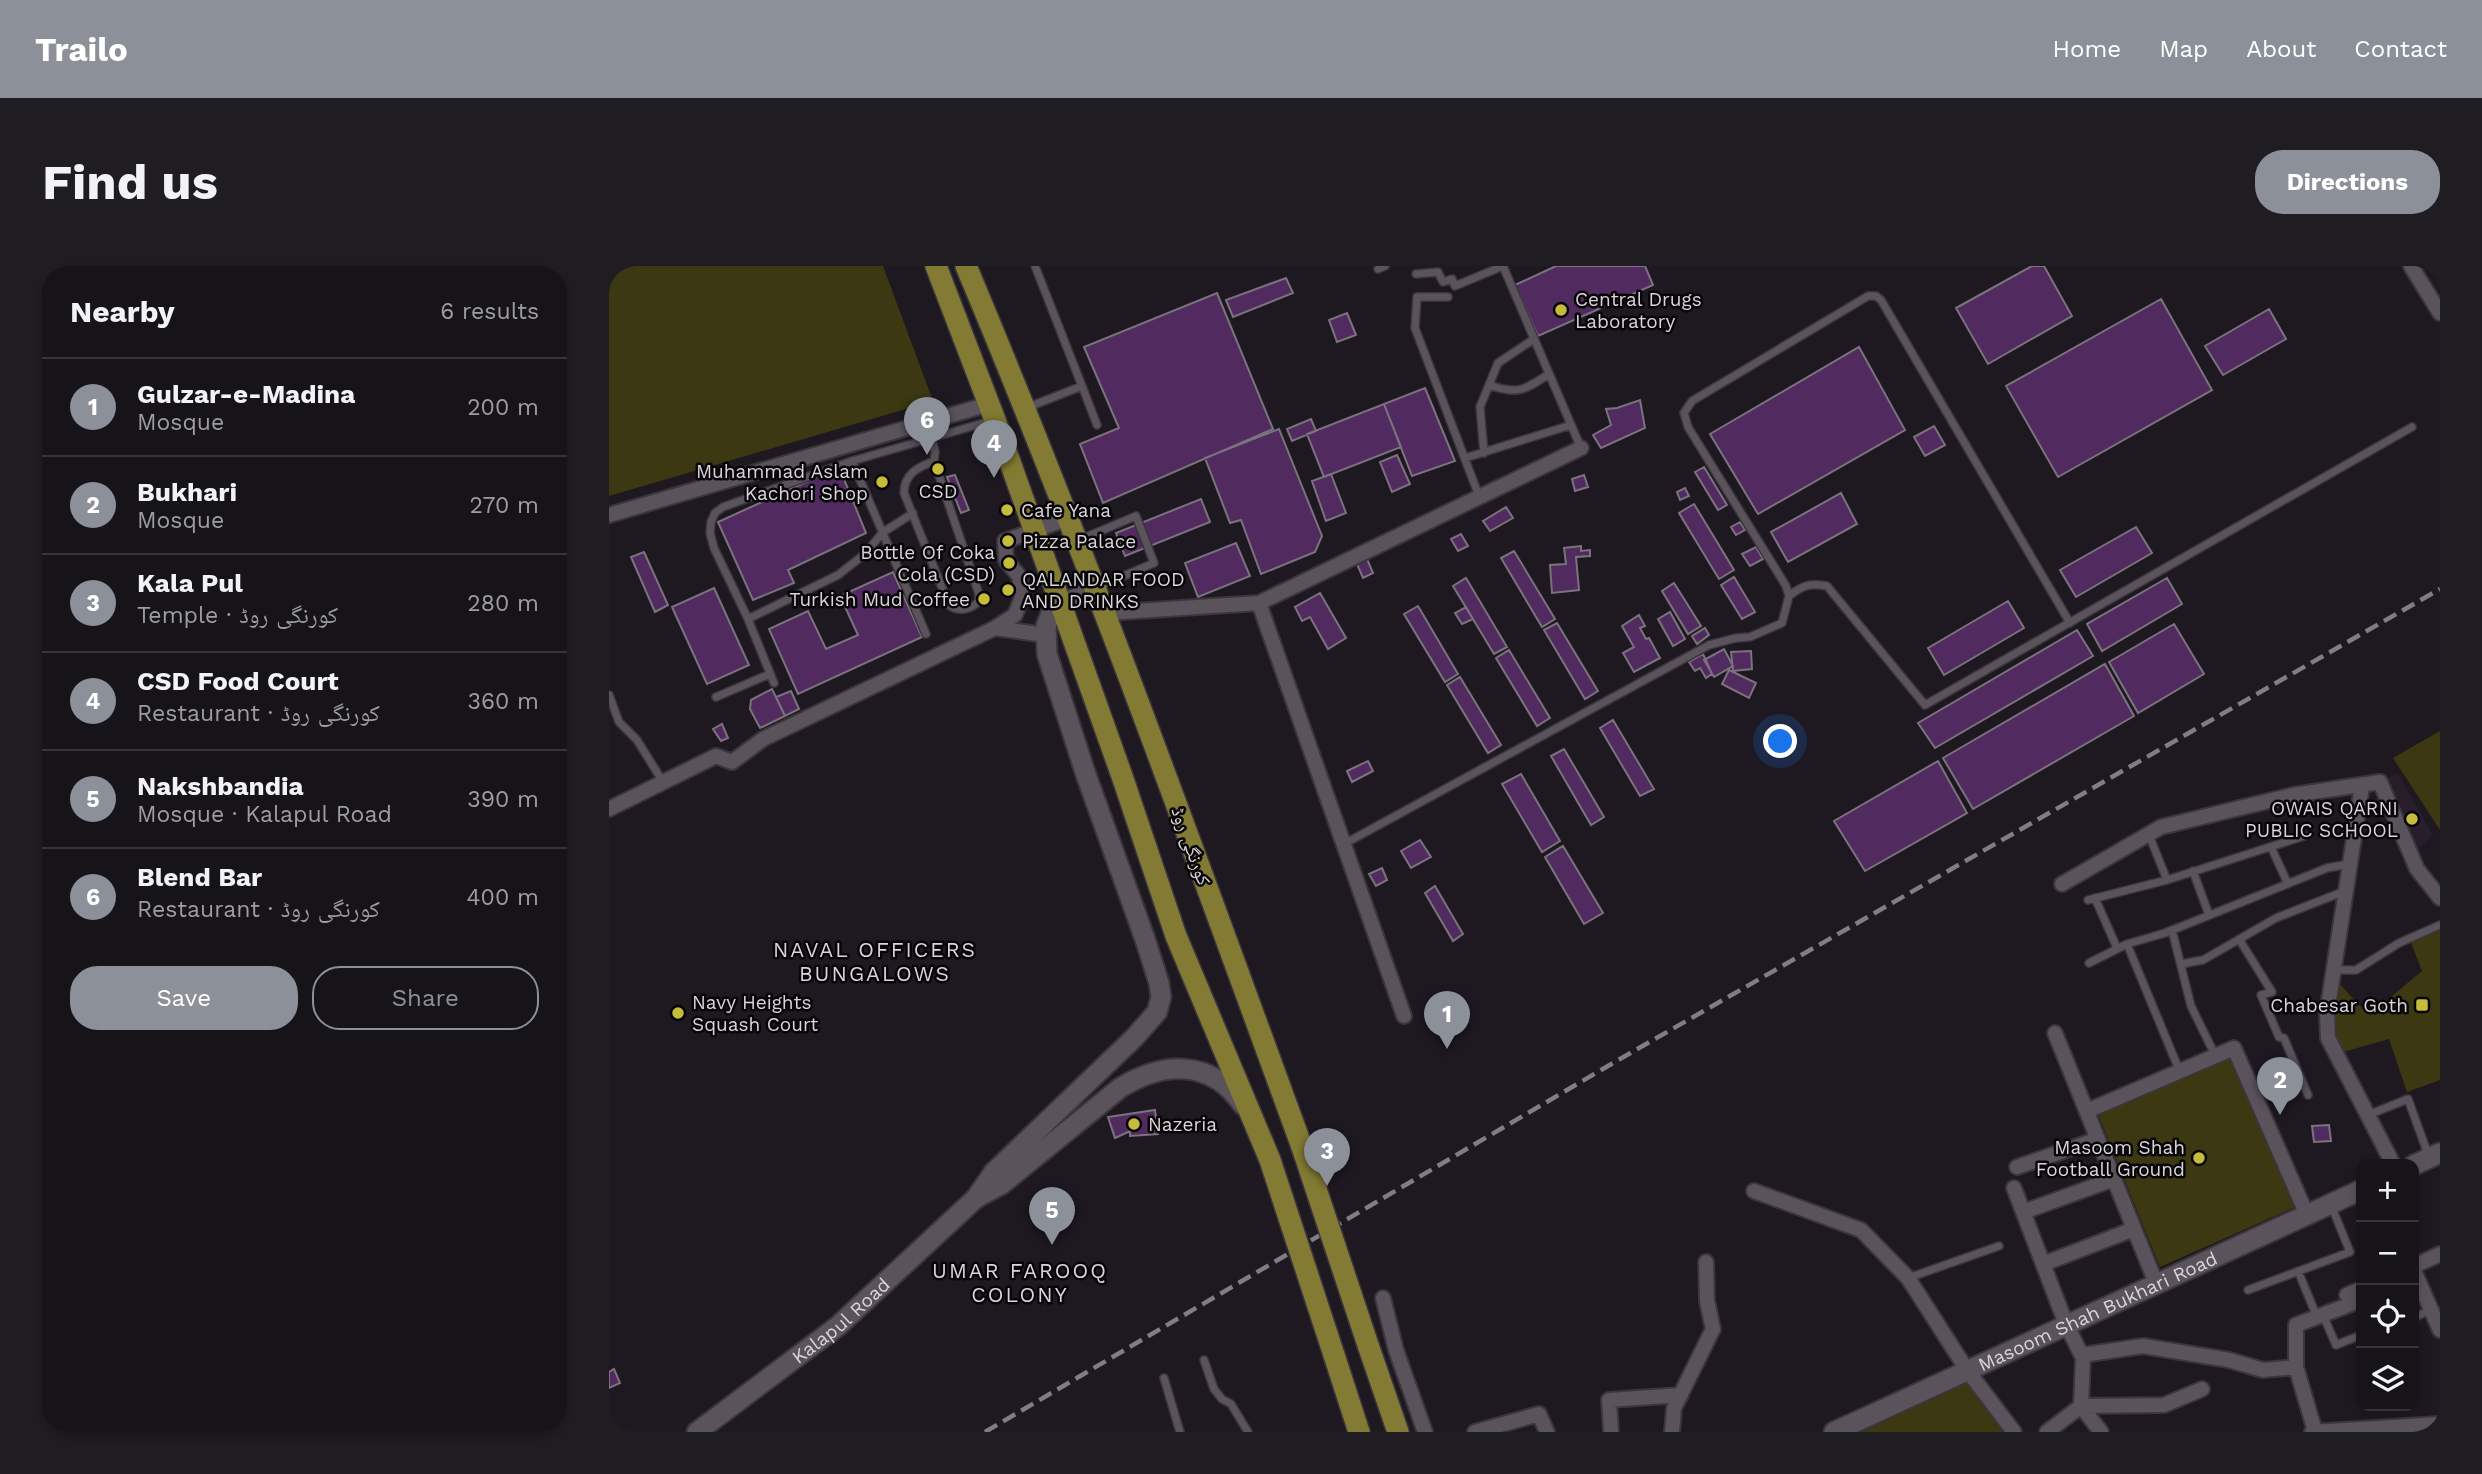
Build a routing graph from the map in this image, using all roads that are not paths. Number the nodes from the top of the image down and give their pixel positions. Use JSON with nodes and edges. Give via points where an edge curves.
{"nodes":[{"id":1,"x":936,"y":266,"type":"edge"},
{"id":2,"x":966,"y":266,"type":"edge"},
{"id":3,"x":1035,"y":266,"type":"edge"},
{"id":4,"x":1503,"y":266,"type":"edge"},
{"id":5,"x":2411,"y":266,"type":"edge"},
{"id":6,"x":1416,"y":274,"type":"dead end"},
{"id":7,"x":1448,"y":297,"type":"dead end"},
{"id":8,"x":2438,"y":306,"type":"edge"},
{"id":9,"x":1534,"y":339,"type":"junction"},
{"id":10,"x":1549,"y":374,"type":"junction"},
{"id":11,"x":1489,"y":385,"type":"junction"},
{"id":12,"x":1081,"y":387,"type":"junction"},
{"id":13,"x":1026,"y":408,"type":"junction"},
{"id":14,"x":992,"y":412,"type":"junction"},
{"id":15,"x":1097,"y":425,"type":"dead end"},
{"id":16,"x":1571,"y":425,"type":"junction"},
{"id":17,"x":2412,"y":427,"type":"dead end"},
{"id":18,"x":932,"y":438,"type":"junction"},
{"id":19,"x":1581,"y":448,"type":"joint"},
{"id":20,"x":1483,"y":453,"type":"junction"},
{"id":21,"x":1465,"y":458,"type":"junction"},
{"id":22,"x":852,"y":461,"type":"junction"},
{"id":23,"x":934,"y":461,"type":"junction"},
{"id":24,"x":1480,"y":497,"type":"junction"},
{"id":25,"x":913,"y":513,"type":"junction"},
{"id":26,"x":609,"y":515,"type":"edge"},
{"id":27,"x":1069,"y":518,"type":"junction"},
{"id":28,"x":1035,"y":531,"type":"junction"},
{"id":29,"x":882,"y":533,"type":"junction"},
{"id":30,"x":1078,"y":541,"type":"junction"},
{"id":31,"x":1097,"y":588,"type":"junction"},
{"id":32,"x":1789,"y":596,"type":"junction"},
{"id":33,"x":1259,"y":603,"type":"junction"},
{"id":34,"x":1060,"y":604,"type":"junction"},
{"id":35,"x":1106,"y":613,"type":"junction"},
{"id":36,"x":748,"y":619,"type":"junction"},
{"id":37,"x":2070,"y":622,"type":"junction"},
{"id":38,"x":995,"y":628,"type":"junction"},
{"id":39,"x":926,"y":634,"type":"dead end"},
{"id":40,"x":1045,"y":635,"type":"junction"},
{"id":41,"x":770,"y":674,"type":"junction"},
{"id":42,"x":774,"y":683,"type":"dead end"},
{"id":43,"x":716,"y":696,"type":"dead end"},
{"id":44,"x":610,"y":699,"type":"edge"},
{"id":45,"x":663,"y":782,"type":"junction"},
{"id":46,"x":2362,"y":786,"type":"junction"},
{"id":47,"x":609,"y":809,"type":"edge"},
{"id":48,"x":2149,"y":835,"type":"junction"},
{"id":49,"x":2304,"y":836,"type":"dead end"},
{"id":50,"x":1344,"y":844,"type":"junction"},
{"id":51,"x":2271,"y":847,"type":"junction"},
{"id":52,"x":2349,"y":864,"type":"junction"},
{"id":53,"x":2193,"y":872,"type":"junction"},
{"id":54,"x":2167,"y":880,"type":"junction"},
{"id":55,"x":2062,"y":884,"type":"dead end"},
{"id":56,"x":2288,"y":884,"type":"junction"},
{"id":57,"x":2345,"y":891,"type":"junction"},
{"id":58,"x":2440,"y":898,"type":"edge"},
{"id":59,"x":2209,"y":915,"type":"junction"},
{"id":60,"x":2440,"y":925,"type":"edge"},
{"id":61,"x":2172,"y":930,"type":"junction"},
{"id":62,"x":2239,"y":939,"type":"junction"},
{"id":63,"x":2127,"y":944,"type":"junction"},
{"id":64,"x":2116,"y":948,"type":"junction"},
{"id":65,"x":2089,"y":963,"type":"dead end"},
{"id":66,"x":2181,"y":964,"type":"junction"},
{"id":67,"x":2335,"y":970,"type":"junction"},
{"id":68,"x":1404,"y":1016,"type":"dead end"},
{"id":69,"x":2055,"y":1033,"type":"dead end"},
{"id":70,"x":2215,"y":1056,"type":"junction"},
{"id":71,"x":2180,"y":1072,"type":"junction"},
{"id":72,"x":2308,"y":1095,"type":"dead end"},
{"id":73,"x":2087,"y":1111,"type":"junction"},
{"id":74,"x":2368,"y":1115,"type":"junction"},
{"id":75,"x":1254,"y":1120,"type":"junction"},
{"id":76,"x":2098,"y":1139,"type":"junction"},
{"id":77,"x":2432,"y":1158,"type":"edge"},
{"id":78,"x":2390,"y":1159,"type":"edge"},
{"id":79,"x":2017,"y":1167,"type":"dead end"},
{"id":80,"x":2114,"y":1179,"type":"junction"},
{"id":81,"x":2014,"y":1188,"type":"dead end"},
{"id":82,"x":1754,"y":1191,"type":"dead end"},
{"id":83,"x":2356,"y":1192,"type":"edge"},
{"id":84,"x":976,"y":1198,"type":"junction"},
{"id":85,"x":2330,"y":1204,"type":"junction"},
{"id":86,"x":2023,"y":1212,"type":"junction"},
{"id":87,"x":2307,"y":1214,"type":"junction"},
{"id":88,"x":2134,"y":1229,"type":"junction"},
{"id":89,"x":1999,"y":1246,"type":"dead end"},
{"id":90,"x":2440,"y":1254,"type":"edge"},
{"id":91,"x":1706,"y":1262,"type":"dead end"},
{"id":92,"x":2043,"y":1264,"type":"junction"},
{"id":93,"x":2419,"y":1266,"type":"edge"},
{"id":94,"x":2298,"y":1271,"type":"junction"},
{"id":95,"x":1908,"y":1278,"type":"junction"},
{"id":96,"x":2419,"y":1281,"type":"edge"},
{"id":97,"x":2156,"y":1283,"type":"junction"},
{"id":98,"x":2248,"y":1290,"type":"dead end"},
{"id":99,"x":2356,"y":1291,"type":"edge"},
{"id":100,"x":1383,"y":1298,"type":"dead end"},
{"id":101,"x":2431,"y":1309,"type":"junction"},
{"id":102,"x":2419,"y":1315,"type":"edge"},
{"id":103,"x":2320,"y":1316,"type":"junction"},
{"id":104,"x":2066,"y":1324,"type":"junction"},
{"id":105,"x":2440,"y":1330,"type":"edge"},
{"id":106,"x":2356,"y":1337,"type":"edge"},
{"id":107,"x":2082,"y":1355,"type":"junction"},
{"id":108,"x":1204,"y":1360,"type":"dead end"},
{"id":109,"x":2296,"y":1367,"type":"junction"},
{"id":110,"x":1967,"y":1370,"type":"junction"},
{"id":111,"x":1164,"y":1378,"type":"dead end"},
{"id":112,"x":2202,"y":1389,"type":"dead end"},
{"id":113,"x":1681,"y":1395,"type":"junction"},
{"id":114,"x":2081,"y":1406,"type":"junction"},
{"id":115,"x":2440,"y":1424,"type":"edge"},
{"id":116,"x":697,"y":1432,"type":"edge"},
{"id":117,"x":1180,"y":1432,"type":"edge"},
{"id":118,"x":1248,"y":1432,"type":"edge"},
{"id":119,"x":1359,"y":1432,"type":"edge"},
{"id":120,"x":1398,"y":1432,"type":"edge"},
{"id":121,"x":1425,"y":1432,"type":"edge"},
{"id":122,"x":1475,"y":1432,"type":"edge"},
{"id":123,"x":1547,"y":1432,"type":"edge"},
{"id":124,"x":1611,"y":1432,"type":"edge"},
{"id":125,"x":1672,"y":1432,"type":"edge"},
{"id":126,"x":1835,"y":1432,"type":"edge"},
{"id":127,"x":2014,"y":1432,"type":"edge"},
{"id":128,"x":2047,"y":1432,"type":"edge"},
{"id":129,"x":2101,"y":1432,"type":"edge"},
{"id":130,"x":2313,"y":1432,"type":"edge"}],
"edges":[{"from":1,"to":14,"type":"main road"},
{"from":2,"to":13,"type":"main road","name":"کورنگی روڈ"},
{"from":3,"to":12,"type":"lane"},
{"from":4,"to":6,"type":"lane","via":[[1455,286],[1451,279],[1443,282],[1438,272]]},
{"from":4,"to":9,"type":"lane"},
{"from":5,"to":8,"type":"street"},
{"from":7,"to":21,"type":"lane","via":[[1417,297],[1415,328]]},
{"from":9,"to":10,"type":"lane"},
{"from":9,"to":11,"type":"lane","via":[[1498,363]]},
{"from":10,"to":11,"type":"lane","via":[[1524,390]]},
{"from":10,"to":16,"type":"lane"},
{"from":11,"to":20,"type":"lane","via":[[1480,407]]},
{"from":12,"to":13,"type":"lane"},
{"from":12,"to":15,"type":"lane"},
{"from":13,"to":27,"type":"main road","name":"کورنگی روڈ"},
{"from":14,"to":18,"type":"lane"},
{"from":14,"to":26,"type":"street"},
{"from":14,"to":28,"type":"main road"},
{"from":16,"to":19,"type":"lane"},
{"from":16,"to":20,"type":"lane"},
{"from":17,"to":37,"type":"lane"},
{"from":18,"to":22,"type":"lane"},
{"from":18,"to":23,"type":"lane"},
{"from":19,"to":24,"type":"street"},
{"from":20,"to":21,"type":"lane"},
{"from":21,"to":24,"type":"lane"},
{"from":22,"to":29,"type":"lane"},
{"from":22,"to":36,"type":"lane","via":[[715,513],[714,548]]},
{"from":23,"to":25,"type":"lane","via":[[906,479],[904,493]]},
{"from":23,"to":25,"type":"lane","via":[[979,594],[975,605],[960,609],[949,605]]},
{"from":24,"to":33,"type":"street"},
{"from":25,"to":29,"type":"lane"},
{"from":27,"to":28,"type":"street"},
{"from":27,"to":30,"type":"main road","name":"کورنگی روڈ"},
{"from":28,"to":34,"type":"main road"},
{"from":28,"to":38,"type":"street","via":[[1005,541],[1006,561],[1019,576],[1022,597],[1016,615]]},
{"from":29,"to":36,"type":"lane","via":[[838,575]]},
{"from":29,"to":39,"type":"lane"},
{"from":30,"to":31,"type":"main road","name":"کورنگی روڈ"},
{"from":30,"to":31,"type":"lane","via":[[1136,516],[1154,563]]},
{"from":31,"to":34,"type":"street"},
{"from":31,"to":35,"type":"main road","name":"کورنگی روڈ"},
{"from":32,"to":37,"type":"lane","via":[[1803,585],[1827,586],[1925,705]]},
{"from":32,"to":37,"type":"lane","via":[[1684,413],[1692,401],[1868,296],[1876,296]]},
{"from":32,"to":50,"type":"lane","via":[[1782,623],[1750,637],[1709,645]]},
{"from":33,"to":35,"type":"street"},
{"from":33,"to":50,"type":"street"},
{"from":34,"to":40,"type":"street","via":[[1048,618]]},
{"from":34,"to":75,"type":"main road","via":[[1176,936]]},
{"from":35,"to":120,"type":"main road","name":"کورنگی روڈ","bridge":true,"via":[[1301,1147]]},
{"from":36,"to":41,"type":"lane"},
{"from":38,"to":40,"type":"street"},
{"from":38,"to":45,"type":"street","via":[[764,739],[732,762],[716,756]]},
{"from":40,"to":84,"type":"street","via":[[1047,654],[1161,998],[1151,1022],[994,1172]]},
{"from":41,"to":42,"type":"lane"},
{"from":41,"to":43,"type":"lane"},
{"from":44,"to":45,"type":"lane","via":[[619,722],[637,740]]},
{"from":45,"to":47,"type":"street"},
{"from":46,"to":48,"type":"street","via":[[2280,799],[2161,827]]},
{"from":46,"to":52,"type":"street"},
{"from":46,"to":58,"type":"street","via":[[2380,782],[2417,869]]},
{"from":48,"to":54,"type":"lane"},
{"from":48,"to":55,"type":"street"},
{"from":49,"to":51,"type":"lane"},
{"from":50,"to":68,"type":"street"},
{"from":51,"to":53,"type":"lane"},
{"from":51,"to":56,"type":"lane"},
{"from":52,"to":56,"type":"lane"},
{"from":52,"to":57,"type":"street"},
{"from":53,"to":54,"type":"lane"},
{"from":53,"to":59,"type":"lane"},
{"from":54,"to":64,"type":"lane","via":[[2092,899]]},
{"from":56,"to":59,"type":"lane"},
{"from":57,"to":62,"type":"lane","via":[[2276,918]]},
{"from":57,"to":67,"type":"street"},
{"from":59,"to":61,"type":"lane"},
{"from":60,"to":67,"type":"lane","via":[[2356,970]]},
{"from":61,"to":63,"type":"lane"},
{"from":61,"to":66,"type":"lane"},
{"from":62,"to":66,"type":"lane","via":[[2203,960]]},
{"from":62,"to":72,"type":"lane","via":[[2272,992],[2261,995]]},
{"from":63,"to":64,"type":"lane"},
{"from":63,"to":71,"type":"lane"},
{"from":64,"to":65,"type":"lane"},
{"from":66,"to":70,"type":"lane","via":[[2191,1006]]},
{"from":67,"to":74,"type":"street","via":[[2327,1038]]},
{"from":69,"to":73,"type":"street"},
{"from":70,"to":71,"type":"street"},
{"from":70,"to":87,"type":"street","via":[[2234,1048]]},
{"from":71,"to":73,"type":"street"},
{"from":73,"to":76,"type":"street"},
{"from":74,"to":77,"type":"lane","via":[[2408,1099]]},
{"from":74,"to":78,"type":"street"},
{"from":75,"to":84,"type":"street","via":[[1235,1093],[1207,1074],[1188,1068],[1144,1075],[1120,1088],[1002,1184]]},
{"from":75,"to":119,"type":"main road","bridge":true},
{"from":76,"to":79,"type":"street"},
{"from":76,"to":80,"type":"street"},
{"from":80,"to":86,"type":"street"},
{"from":80,"to":88,"type":"street"},
{"from":81,"to":86,"type":"street"},
{"from":82,"to":95,"type":"street","via":[[1861,1230]]},
{"from":83,"to":85,"type":"street","name":"Masoom Shah Bukhari Road"},
{"from":84,"to":116,"type":"street","name":"Kalapul Road","via":[[838,1326]]},
{"from":85,"to":87,"type":"street","name":"Masoom Shah Bukhari Road"},
{"from":85,"to":94,"type":"lane","via":[[2350,1252]]},
{"from":86,"to":92,"type":"street"},
{"from":87,"to":97,"type":"street","name":"Masoom Shah Bukhari Road"},
{"from":88,"to":92,"type":"street"},
{"from":88,"to":97,"type":"street"},
{"from":89,"to":95,"type":"lane"},
{"from":90,"to":93,"type":"street"},
{"from":91,"to":113,"type":"street","via":[[1713,1329]]},
{"from":92,"to":104,"type":"street"},
{"from":94,"to":98,"type":"lane"},
{"from":94,"to":103,"type":"lane"},
{"from":95,"to":110,"type":"street"},
{"from":96,"to":101,"type":"street"},
{"from":97,"to":104,"type":"street","name":"Masoom Shah Bukhari Road"},
{"from":99,"to":103,"type":"street","via":[[2347,1295],[2351,1304]]},
{"from":100,"to":121,"type":"street","via":[[1395,1350]]},
{"from":101,"to":102,"type":"lane"},
{"from":101,"to":105,"type":"street"},
{"from":103,"to":106,"type":"lane","via":[[2336,1345]]},
{"from":103,"to":109,"type":"street","via":[[2296,1325]]},
{"from":104,"to":107,"type":"street"},
{"from":104,"to":110,"type":"street","name":"Masoom Shah Bukhari Road"},
{"from":107,"to":109,"type":"street","via":[[2143,1346],[2263,1370]]},
{"from":107,"to":114,"type":"street"},
{"from":108,"to":118,"type":"lane","via":[[1214,1388],[1231,1404]]},
{"from":109,"to":130,"type":"street"},
{"from":110,"to":126,"type":"street","name":"Masoom Shah Bukhari Road"},
{"from":110,"to":127,"type":"street"},
{"from":111,"to":117,"type":"lane"},
{"from":112,"to":114,"type":"street","via":[[2164,1405]]},
{"from":113,"to":124,"type":"street","via":[[1609,1400]]},
{"from":113,"to":125,"type":"street"},
{"from":114,"to":128,"type":"street"},
{"from":114,"to":129,"type":"street"},
{"from":115,"to":130,"type":"street"},
{"from":122,"to":123,"type":"street","via":[[1539,1414]]}]}
